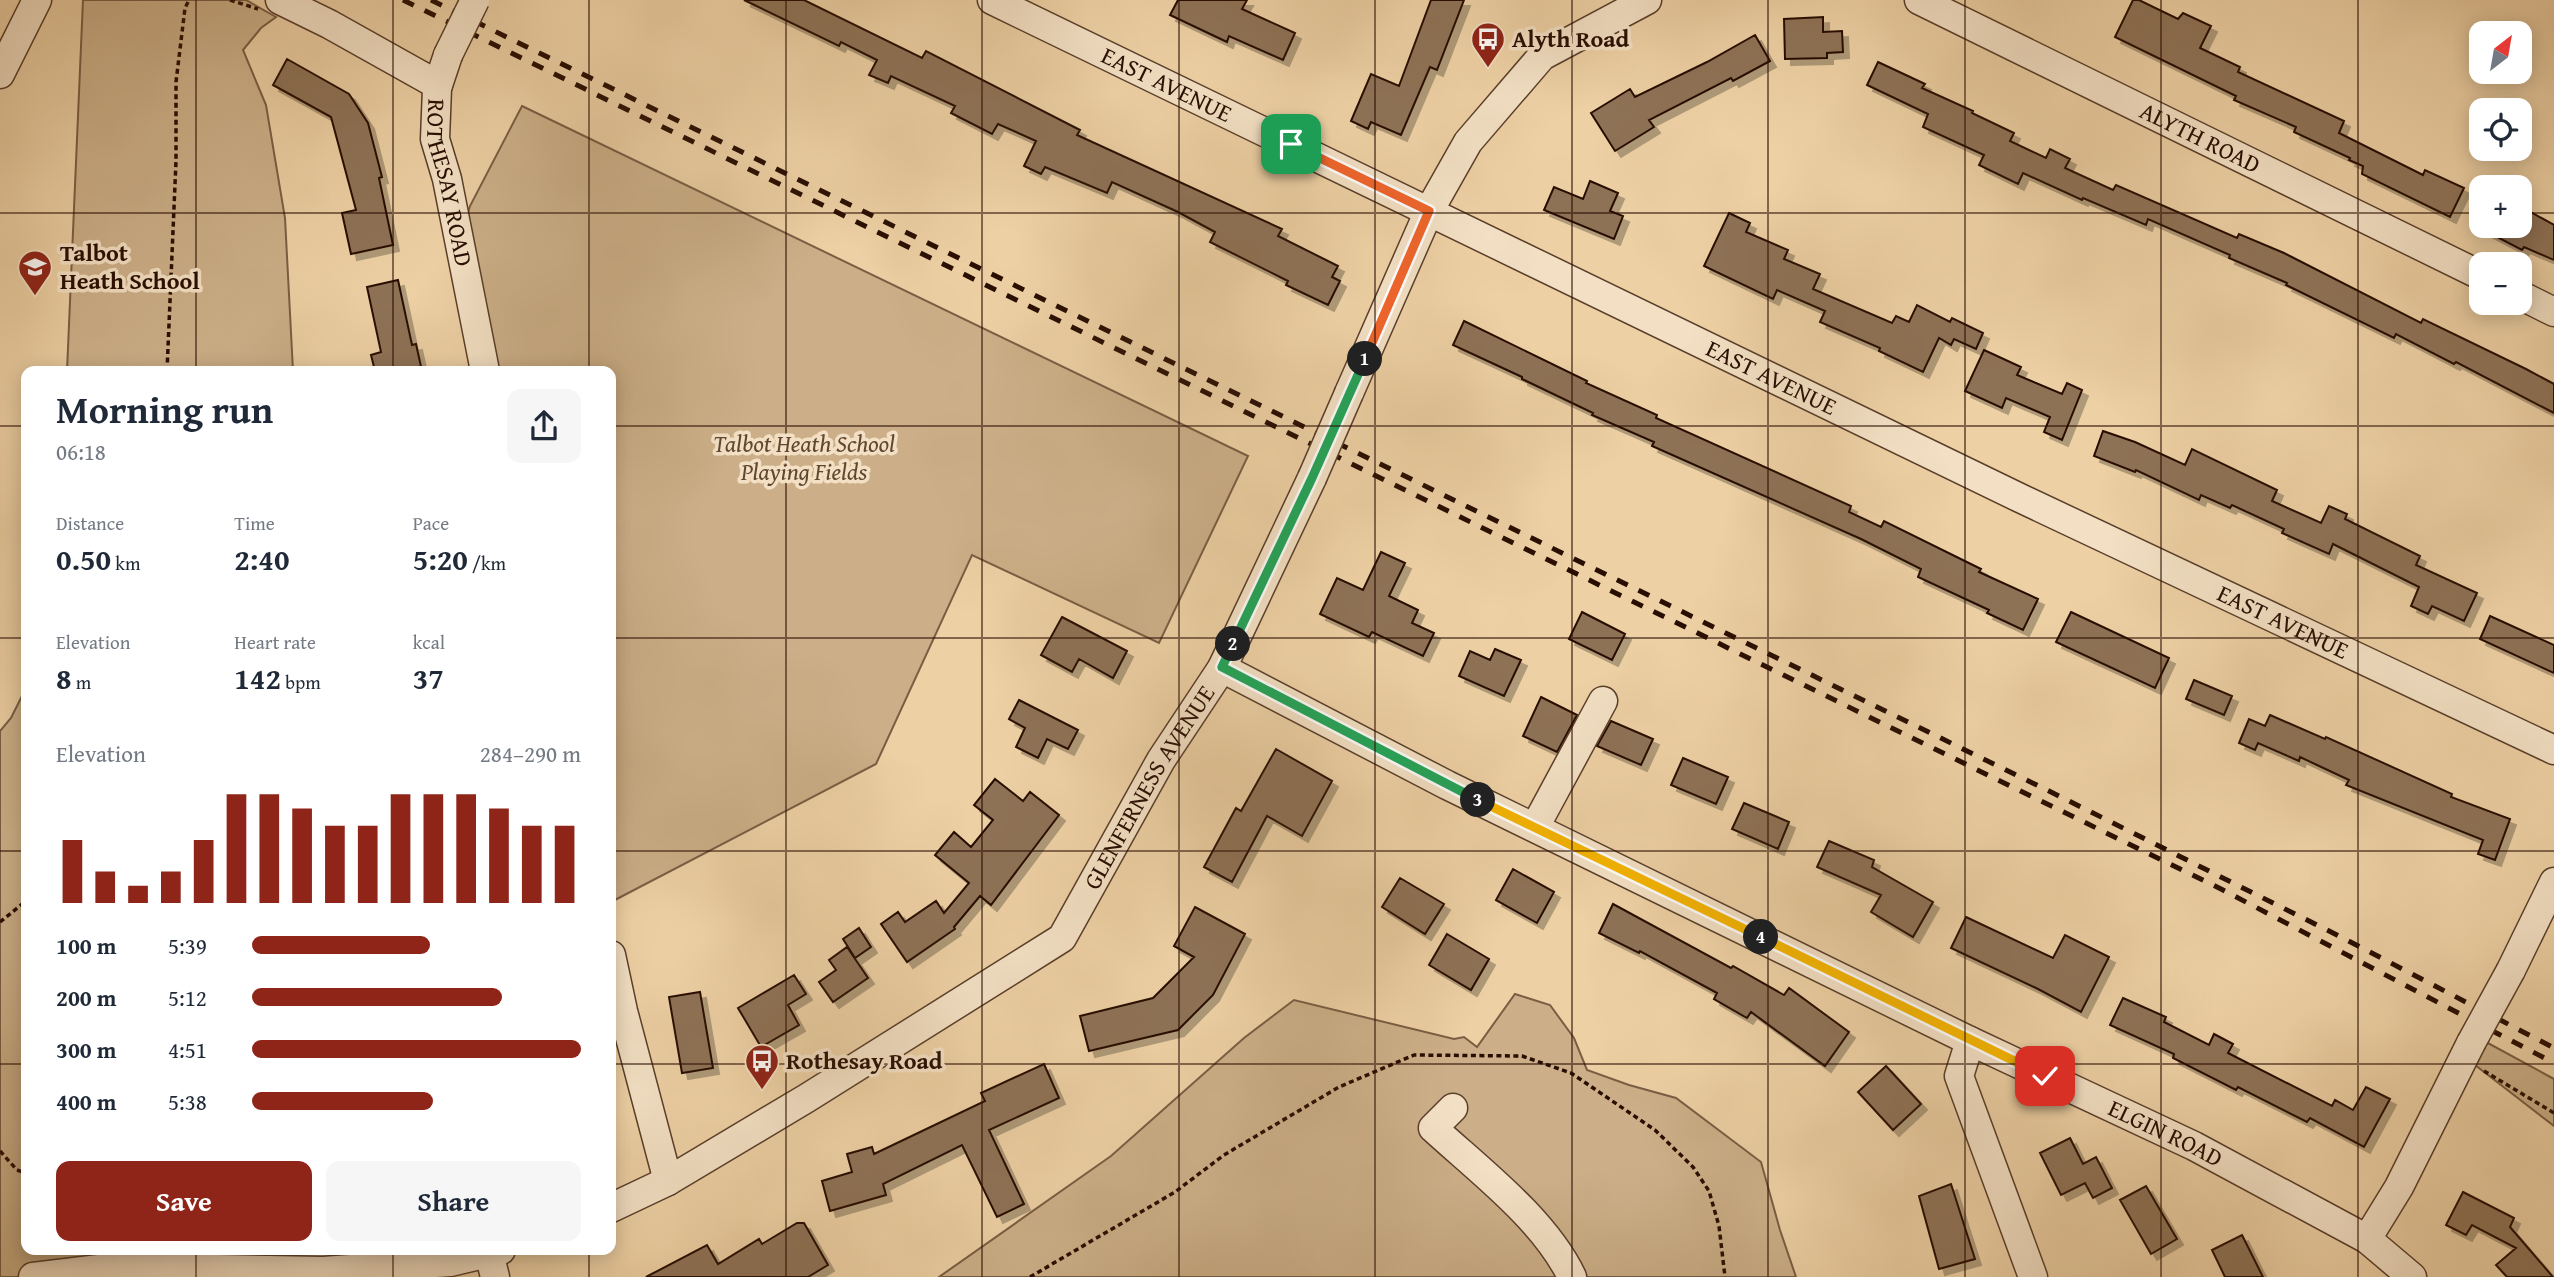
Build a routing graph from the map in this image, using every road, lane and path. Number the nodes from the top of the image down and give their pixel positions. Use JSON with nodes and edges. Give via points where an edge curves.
{"nodes":[{"id":1,"x":37,"y":0,"type":"edge"},
{"id":2,"x":190,"y":0,"type":"edge"},
{"id":3,"x":280,"y":0,"type":"edge"},
{"id":4,"x":475,"y":0,"type":"edge"},
{"id":5,"x":992,"y":0,"type":"edge"},
{"id":6,"x":1647,"y":0,"type":"edge"},
{"id":7,"x":1919,"y":0,"type":"edge"},
{"id":8,"x":0,"y":74,"type":"edge"},
{"id":9,"x":438,"y":85,"type":"junction"},
{"id":10,"x":1429,"y":211,"type":"junction"},
{"id":11,"x":2469,"y":270,"type":"edge"},
{"id":12,"x":2532,"y":301,"type":"edge"},
{"id":13,"x":2554,"y":312,"type":"edge"},
{"id":14,"x":167,"y":366,"type":"edge"},
{"id":15,"x":484,"y":366,"type":"edge"},
{"id":16,"x":1222,"y":667,"type":"junction"},
{"id":17,"x":1602,"y":701,"type":"dead end"},
{"id":18,"x":2554,"y":750,"type":"edge"},
{"id":19,"x":1535,"y":827,"type":"junction"},
{"id":20,"x":2554,"y":882,"type":"edge"},
{"id":21,"x":21,"y":905,"type":"edge"},
{"id":22,"x":0,"y":922,"type":"edge"},
{"id":23,"x":616,"y":978,"type":"edge"},
{"id":24,"x":1970,"y":1041,"type":"junction"},
{"id":25,"x":2467,"y":1050,"type":"junction"},
{"id":26,"x":1453,"y":1108,"type":"dead end"},
{"id":27,"x":2554,"y":1113,"type":"edge"},
{"id":28,"x":0,"y":1151,"type":"edge"},
{"id":29,"x":21,"y":1171,"type":"edge"},
{"id":30,"x":668,"y":1181,"type":"junction"},
{"id":31,"x":616,"y":1206,"type":"edge"},
{"id":32,"x":2367,"y":1240,"type":"junction"},
{"id":33,"x":321,"y":1260,"type":"edge"},
{"id":34,"x":495,"y":1260,"type":"edge"},
{"id":35,"x":33,"y":1277,"type":"edge"},
{"id":36,"x":1030,"y":1277,"type":"edge"},
{"id":37,"x":1572,"y":1277,"type":"edge"},
{"id":38,"x":1725,"y":1277,"type":"edge"},
{"id":39,"x":2033,"y":1277,"type":"edge"},
{"id":40,"x":2412,"y":1277,"type":"edge"}],
"edges":[{"from":1,"to":8,"type":"street"},
{"from":2,"to":14,"type":"path","via":[[185,8],[176,82]]},
{"from":3,"to":9,"type":"street"},
{"from":4,"to":9,"type":"street","name":"ROTHESAY ROAD","bridge":true},
{"from":5,"to":10,"type":"street","name":"EAST AVENUE"},
{"from":6,"to":10,"type":"street","name":"GLENFERNESS AVENUE","via":[[1542,56],[1468,142]]},
{"from":7,"to":11,"type":"street","name":"ALYTH ROAD"},
{"from":9,"to":15,"type":"street","name":"ROTHESAY ROAD","via":[[435,139]]},
{"from":10,"to":16,"type":"street","name":"GLENFERNESS AVENUE","bridge":true,"via":[[1312,478]]},
{"from":10,"to":18,"type":"street","name":"EAST AVENUE"},
{"from":12,"to":13,"type":"street"},
{"from":16,"to":19,"type":"street","name":"ELGIN ROAD"},
{"from":16,"to":30,"type":"street","name":"GLENFERNESS AVENUE","via":[[1161,760],[1062,938]]},
{"from":17,"to":19,"type":"street"},
{"from":19,"to":24,"type":"street","name":"ELGIN ROAD"},
{"from":20,"to":25,"type":"street","bridge":true},
{"from":21,"to":22,"type":"path"},
{"from":23,"to":30,"type":"street"},
{"from":24,"to":32,"type":"street","name":"ELGIN ROAD","via":[[2194,1146]]},
{"from":24,"to":39,"type":"street","via":[[1959,1076]]},
{"from":25,"to":27,"type":"path"},
{"from":25,"to":32,"type":"street","via":[[2399,1187]]},
{"from":26,"to":37,"type":"street","via":[[1433,1128],[1524,1212]]},
{"from":28,"to":29,"type":"path"},
{"from":30,"to":31,"type":"street","name":"GLENFERNESS AVENUE"},
{"from":32,"to":40,"type":"street","name":"ELGIN ROAD"},
{"from":33,"to":34,"type":"street"},
{"from":33,"to":35,"type":"street","via":[[116,1267]]},
{"from":36,"to":38,"type":"path","via":[[1175,1192],[1224,1155],[1339,1087],[1414,1055],[1522,1056],[1571,1073],[1655,1130],[1693,1167],[1709,1191]]}]}
